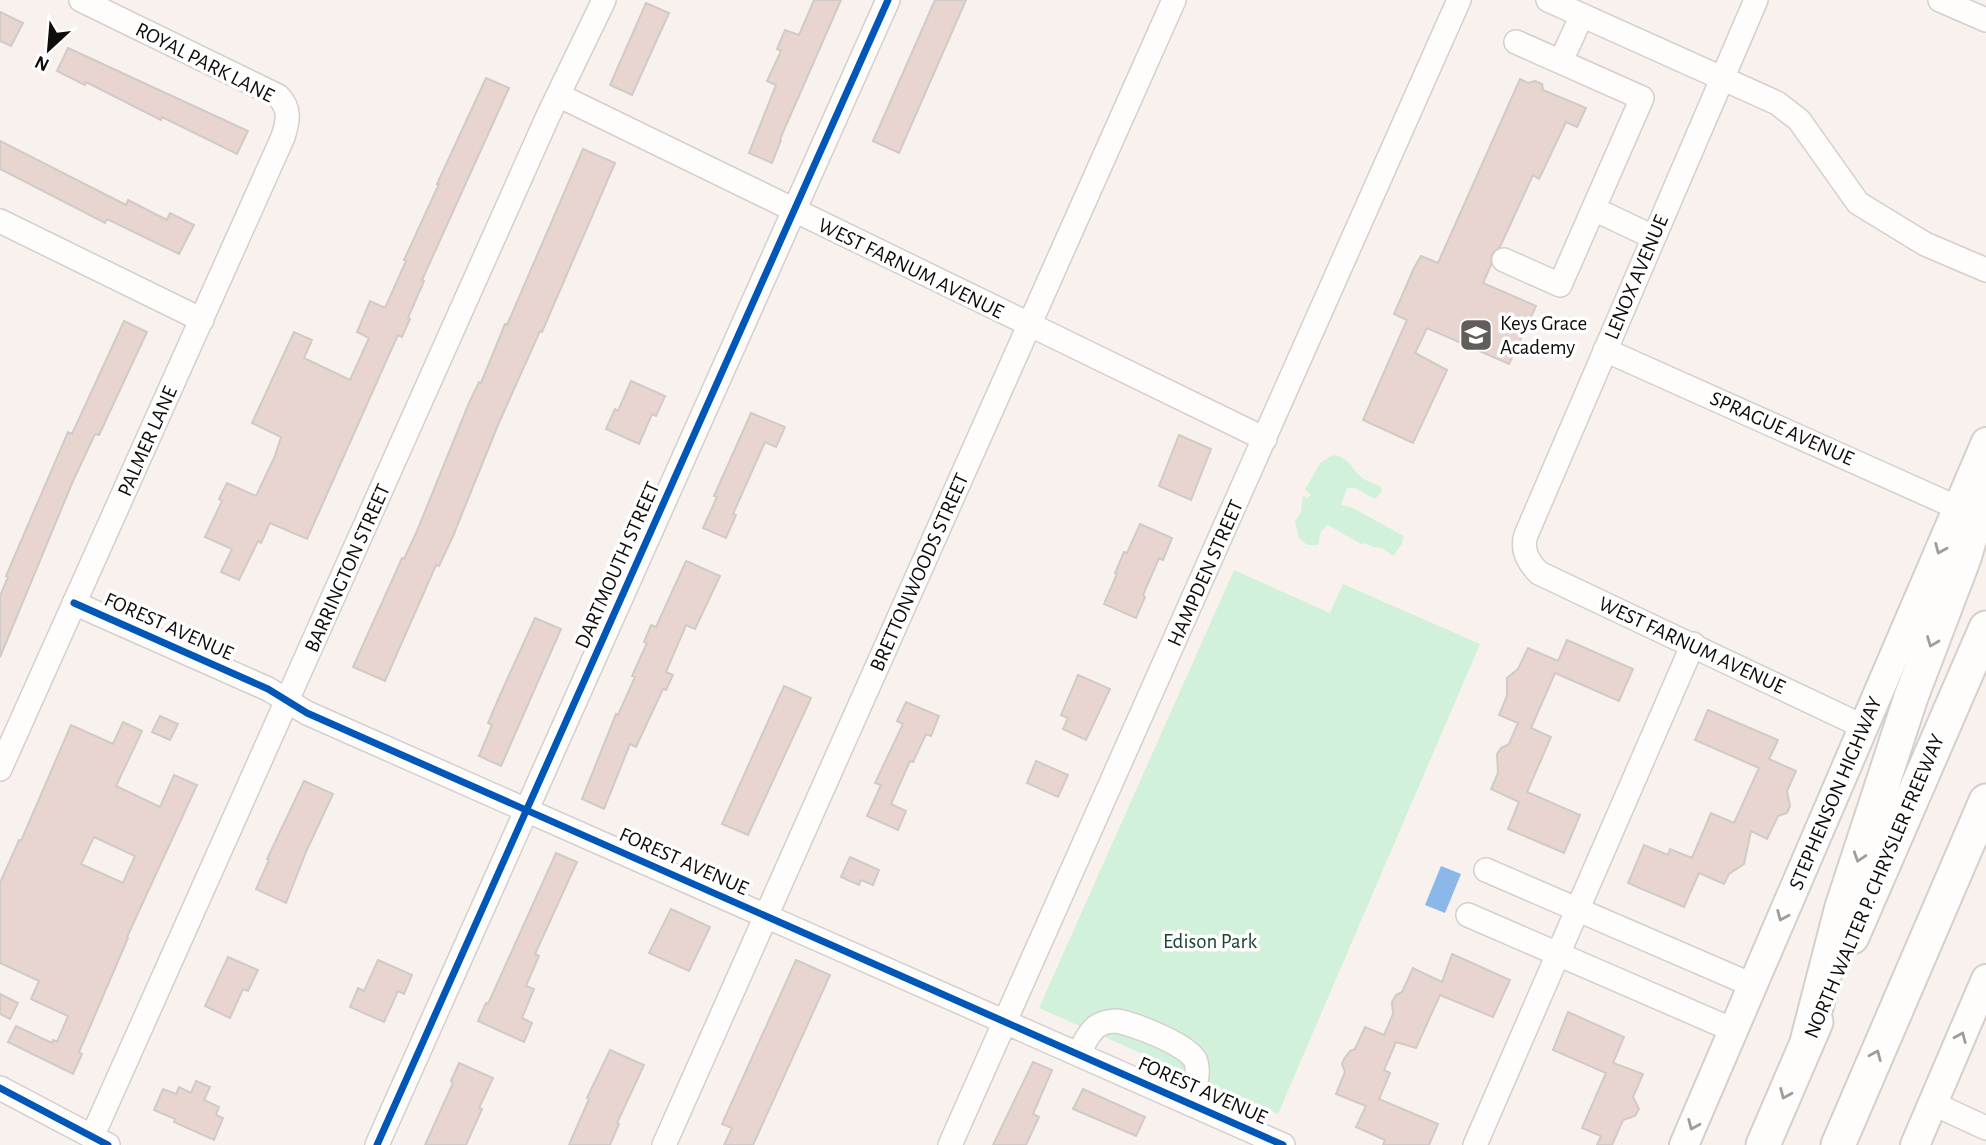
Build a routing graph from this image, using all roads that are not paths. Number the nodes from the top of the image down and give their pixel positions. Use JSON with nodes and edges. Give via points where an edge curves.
{"nodes":[{"id":1,"x":81,"y":0,"type":"edge"},
{"id":2,"x":604,"y":0,"type":"edge"},
{"id":3,"x":888,"y":0,"type":"edge"},
{"id":4,"x":1174,"y":0,"type":"edge"},
{"id":5,"x":1459,"y":0,"type":"edge"},
{"id":6,"x":1548,"y":0,"type":"edge"},
{"id":7,"x":1756,"y":0,"type":"edge"},
{"id":8,"x":1940,"y":0,"type":"edge"},
{"id":9,"x":1582,"y":15,"type":"junction"},
{"id":10,"x":1986,"y":20,"type":"edge"},
{"id":11,"x":1516,"y":42,"type":"dead end"},
{"id":12,"x":1561,"y":61,"type":"junction"},
{"id":13,"x":1723,"y":77,"type":"junction"},
{"id":14,"x":558,"y":95,"type":"junction"},
{"id":15,"x":288,"y":110,"type":"joint"},
{"id":16,"x":1594,"y":209,"type":"junction"},
{"id":17,"x":794,"y":212,"type":"junction"},
{"id":18,"x":0,"y":221,"type":"edge"},
{"id":19,"x":1653,"y":237,"type":"junction"},
{"id":20,"x":1504,"y":261,"type":"dead end"},
{"id":21,"x":1986,"y":270,"type":"edge"},
{"id":22,"x":202,"y":320,"type":"junction"},
{"id":23,"x":1029,"y":325,"type":"junction"},
{"id":24,"x":1605,"y":350,"type":"junction"},
{"id":25,"x":1265,"y":439,"type":"junction"},
{"id":26,"x":1986,"y":442,"type":"edge"},
{"id":27,"x":1986,"y":485,"type":"edge"},
{"id":28,"x":1958,"y":508,"type":"junction"},
{"id":29,"x":1527,"y":557,"type":"joint"},
{"id":30,"x":74,"y":603,"type":"junction"},
{"id":31,"x":1986,"y":628,"type":"edge"},
{"id":32,"x":1693,"y":644,"type":"junction"},
{"id":33,"x":288,"y":700,"type":"junction"},
{"id":34,"x":1864,"y":727,"type":"junction"},
{"id":35,"x":0,"y":769,"type":"edge"},
{"id":36,"x":1986,"y":801,"type":"edge"},
{"id":37,"x":527,"y":810,"type":"junction"},
{"id":38,"x":1986,"y":841,"type":"edge"},
{"id":39,"x":1486,"y":870,"type":"dead end"},
{"id":40,"x":1942,"y":900,"type":"junction"},
{"id":41,"x":1578,"y":911,"type":"junction"},
{"id":42,"x":1468,"y":915,"type":"dead end"},
{"id":43,"x":766,"y":916,"type":"junction"},
{"id":44,"x":1559,"y":954,"type":"junction"},
{"id":45,"x":1986,"y":978,"type":"edge"},
{"id":46,"x":1752,"y":985,"type":"junction"},
{"id":47,"x":1004,"y":1022,"type":"junction"},
{"id":48,"x":1733,"y":1030,"type":"junction"},
{"id":49,"x":1807,"y":1042,"type":"junction"},
{"id":50,"x":1078,"y":1054,"type":"junction"},
{"id":51,"x":0,"y":1088,"type":"edge"},
{"id":52,"x":1186,"y":1102,"type":"junction"},
{"id":53,"x":1932,"y":1103,"type":"junction"},
{"id":54,"x":1986,"y":1128,"type":"edge"},
{"id":55,"x":100,"y":1141,"type":"edge"},
{"id":56,"x":1271,"y":1142,"type":"edge"},
{"id":57,"x":377,"y":1145,"type":"edge"},
{"id":58,"x":664,"y":1145,"type":"edge"},
{"id":59,"x":950,"y":1145,"type":"edge"},
{"id":60,"x":1475,"y":1145,"type":"edge"},
{"id":61,"x":1684,"y":1145,"type":"edge"},
{"id":62,"x":1763,"y":1145,"type":"edge"},
{"id":63,"x":1838,"y":1145,"type":"edge"},
{"id":64,"x":1914,"y":1145,"type":"edge"}],
"edges":[{"from":1,"to":15,"type":"street","name":"ROYAL PARK LANE","via":[[278,96]]},
{"from":2,"to":14,"type":"street","name":"BARRINGTON STREET"},
{"from":3,"to":17,"type":"street","name":"DARTMOUTH STREET"},
{"from":4,"to":23,"type":"street","name":"BRETTONWOODS STREET"},
{"from":5,"to":25,"type":"street","name":"HAMPDEN STREET"},
{"from":6,"to":9,"type":"street"},
{"from":7,"to":13,"type":"street","name":"LENOX AVENUE"},
{"from":8,"to":10,"type":"street"},
{"from":9,"to":12,"type":"street"},
{"from":9,"to":13,"type":"street"},
{"from":11,"to":12,"type":"street"},
{"from":12,"to":16,"type":"street","via":[[1642,98]]},
{"from":13,"to":19,"type":"street","name":"LENOX AVENUE"},
{"from":13,"to":21,"type":"street","via":[[1777,103],[1799,120],[1858,203],[1925,244]]},
{"from":14,"to":17,"type":"street","name":"WEST FARNUM AVENUE"},
{"from":14,"to":33,"type":"street","name":"BARRINGTON STREET"},
{"from":15,"to":22,"type":"street","name":"PALMER LANE","via":[[283,137]]},
{"from":16,"to":19,"type":"street"},
{"from":16,"to":20,"type":"street","via":[[1559,285]]},
{"from":17,"to":23,"type":"street","name":"WEST FARNUM AVENUE"},
{"from":17,"to":37,"type":"street","name":"DARTMOUTH STREET"},
{"from":18,"to":22,"type":"street"},
{"from":19,"to":24,"type":"street","name":"LENOX AVENUE"},
{"from":22,"to":30,"type":"street","name":"PALMER LANE"},
{"from":23,"to":25,"type":"street","name":"WEST FARNUM AVENUE"},
{"from":23,"to":43,"type":"street","name":"BRETTONWOODS STREET"},
{"from":24,"to":28,"type":"street","name":"SPRAGUE AVENUE"},
{"from":24,"to":29,"type":"street","name":"LENOX AVENUE","via":[[1526,535]]},
{"from":25,"to":47,"type":"street","name":"HAMPDEN STREET"},
{"from":26,"to":28,"type":"main road","name":"STEPHENSON HIGHWAY"},
{"from":27,"to":49,"type":"highway","one_way":true,"via":[[1842,907]]},
{"from":28,"to":34,"type":"main road","name":"STEPHENSON HIGHWAY","one_way":true},
{"from":29,"to":32,"type":"street","name":"WEST FARNUM AVENUE","via":[[1539,573]]},
{"from":30,"to":33,"type":"street","name":"FOREST AVENUE"},
{"from":30,"to":35,"type":"street","name":"PALMER LANE"},
{"from":31,"to":49,"type":"highway","name":"NORTH WALTER P. CHRYSLER FREEWAY"},
{"from":32,"to":34,"type":"street","name":"WEST FARNUM AVENUE"},
{"from":32,"to":41,"type":"street"},
{"from":33,"to":37,"type":"street","name":"FOREST AVENUE","via":[[307,713]]},
{"from":33,"to":55,"type":"street","name":"BARRINGTON STREET"},
{"from":34,"to":46,"type":"main road","name":"STEPHENSON HIGHWAY","one_way":true},
{"from":36,"to":40,"type":"highway"},
{"from":37,"to":43,"type":"street","name":"FOREST AVENUE"},
{"from":37,"to":57,"type":"street","name":"DARTMOUTH STREET"},
{"from":38,"to":40,"type":"highway"},
{"from":39,"to":41,"type":"street"},
{"from":63,"to":40,"type":"highway","one_way":true},
{"from":41,"to":44,"type":"street"},
{"from":41,"to":46,"type":"street"},
{"from":42,"to":44,"type":"street"},
{"from":43,"to":47,"type":"street","name":"FOREST AVENUE"},
{"from":43,"to":58,"type":"street","name":"BRETTONWOODS STREET"},
{"from":44,"to":48,"type":"street"},
{"from":44,"to":60,"type":"street"},
{"from":53,"to":45,"type":"main road","one_way":true},
{"from":46,"to":48,"type":"main road","name":"STEPHENSON HIGHWAY"},
{"from":47,"to":50,"type":"street","name":"FOREST AVENUE"},
{"from":47,"to":59,"type":"street","name":"HAMPDEN STREET"},
{"from":48,"to":61,"type":"main road","name":"STEPHENSON HIGHWAY","one_way":true},
{"from":49,"to":62,"type":"highway","name":"NORTH WALTER P. CHRYSLER FREEWAY","one_way":true},
{"from":50,"to":52,"type":"street","name":"FOREST AVENUE"},
{"from":50,"to":52,"type":"street","via":[[1095,1027],[1104,1023],[1115,1021],[1163,1038],[1196,1060],[1198,1082]]},
{"from":51,"to":55,"type":"street"},
{"from":52,"to":56,"type":"street","name":"FOREST AVENUE"},
{"from":53,"to":54,"type":"street"},
{"from":53,"to":64,"type":"main road"}]}
